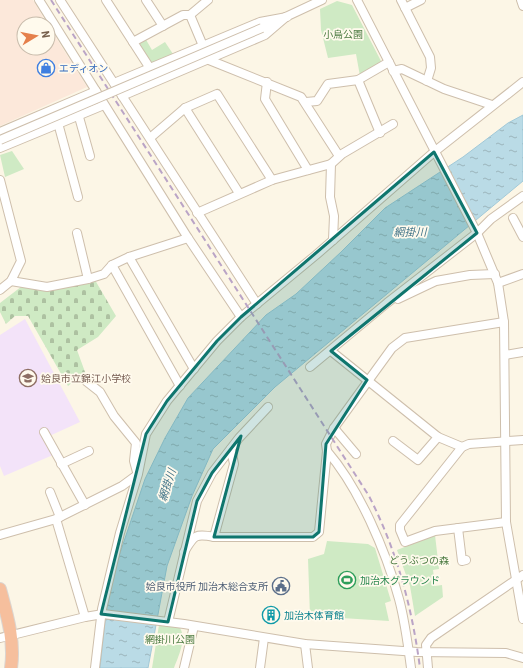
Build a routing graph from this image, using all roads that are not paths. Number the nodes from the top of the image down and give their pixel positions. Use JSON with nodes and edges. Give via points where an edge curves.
{"nodes":[{"id":1,"x":39,"y":0,"type":"edge"},
{"id":2,"x":60,"y":0,"type":"edge"},
{"id":3,"x":106,"y":0,"type":"edge"},
{"id":4,"x":146,"y":0,"type":"edge"},
{"id":5,"x":208,"y":0,"type":"edge"},
{"id":6,"x":357,"y":0,"type":"edge"},
{"id":7,"x":421,"y":0,"type":"edge"},
{"id":8,"x":521,"y":0,"type":"edge"},
{"id":9,"x":318,"y":1,"type":"edge"},
{"id":10,"x":403,"y":4,"type":"edge"},
{"id":11,"x":523,"y":6,"type":"edge"},
{"id":12,"x":190,"y":15,"type":"junction"},
{"id":13,"x":287,"y":17,"type":"junction"},
{"id":14,"x":163,"y":26,"type":"junction"},
{"id":15,"x":133,"y":42,"type":"junction"},
{"id":16,"x":203,"y":46,"type":"junction"},
{"id":17,"x":209,"y":60,"type":"junction"},
{"id":18,"x":389,"y":62,"type":"junction"},
{"id":19,"x":150,"y":69,"type":"junction"},
{"id":20,"x":393,"y":70,"type":"junction"},
{"id":21,"x":358,"y":80,"type":"junction"},
{"id":22,"x":157,"y":81,"type":"junction"},
{"id":23,"x":427,"y":81,"type":"junction"},
{"id":24,"x":267,"y":82,"type":"junction"},
{"id":25,"x":523,"y":82,"type":"edge"},
{"id":26,"x":114,"y":83,"type":"junction"},
{"id":27,"x":96,"y":91,"type":"junction"},
{"id":28,"x":122,"y":96,"type":"junction"},
{"id":29,"x":74,"y":100,"type":"junction"},
{"id":30,"x":306,"y":102,"type":"junction"},
{"id":31,"x":104,"y":105,"type":"junction"},
{"id":32,"x":492,"y":105,"type":"junction"},
{"id":33,"x":185,"y":108,"type":"junction"},
{"id":34,"x":79,"y":114,"type":"junction"},
{"id":35,"x":58,"y":123,"type":"junction"},
{"id":36,"x":393,"y":124,"type":"dead end"},
{"id":37,"x":0,"y":132,"type":"edge"},
{"id":38,"x":380,"y":132,"type":"junction"},
{"id":39,"x":150,"y":138,"type":"junction"},
{"id":40,"x":0,"y":140,"type":"edge"},
{"id":41,"x":0,"y":148,"type":"edge"},
{"id":42,"x":435,"y":154,"type":"junction"},
{"id":43,"x":90,"y":156,"type":"dead end"},
{"id":44,"x":339,"y":156,"type":"junction"},
{"id":45,"x":331,"y":164,"type":"junction"},
{"id":46,"x":308,"y":170,"type":"junction"},
{"id":47,"x":0,"y":180,"type":"edge"},
{"id":48,"x":272,"y":180,"type":"junction"},
{"id":49,"x":239,"y":193,"type":"junction"},
{"id":50,"x":78,"y":196,"type":"dead end"},
{"id":51,"x":523,"y":196,"type":"edge"},
{"id":52,"x":197,"y":213,"type":"junction"},
{"id":53,"x":513,"y":218,"type":"dead end"},
{"id":54,"x":476,"y":231,"type":"junction"},
{"id":55,"x":77,"y":233,"type":"dead end"},
{"id":56,"x":523,"y":237,"type":"edge"},
{"id":57,"x":188,"y":238,"type":"junction"},
{"id":58,"x":333,"y":240,"type":"junction"},
{"id":59,"x":129,"y":257,"type":"junction"},
{"id":60,"x":112,"y":265,"type":"junction"},
{"id":61,"x":495,"y":274,"type":"junction"},
{"id":62,"x":523,"y":274,"type":"edge"},
{"id":63,"x":88,"y":279,"type":"junction"},
{"id":64,"x":11,"y":281,"type":"junction"},
{"id":65,"x":498,"y":283,"type":"junction"},
{"id":66,"x":0,"y":290,"type":"edge"},
{"id":67,"x":257,"y":304,"type":"junction"},
{"id":68,"x":387,"y":304,"type":"junction"},
{"id":69,"x":241,"y":317,"type":"junction"},
{"id":70,"x":504,"y":322,"type":"junction"},
{"id":71,"x":331,"y":351,"type":"junction"},
{"id":72,"x":523,"y":352,"type":"edge"},
{"id":73,"x":505,"y":355,"type":"junction"},
{"id":74,"x":310,"y":367,"type":"dead end"},
{"id":75,"x":194,"y":369,"type":"junction"},
{"id":76,"x":367,"y":380,"type":"junction"},
{"id":77,"x":86,"y":381,"type":"dead end"},
{"id":78,"x":180,"y":386,"type":"junction"},
{"id":79,"x":268,"y":407,"type":"dead end"},
{"id":80,"x":334,"y":428,"type":"junction"},
{"id":81,"x":44,"y":432,"type":"dead end"},
{"id":82,"x":438,"y":437,"type":"junction"},
{"id":83,"x":523,"y":440,"type":"edge"},
{"id":84,"x":393,"y":441,"type":"dead end"},
{"id":85,"x":505,"y":442,"type":"junction"},
{"id":86,"x":462,"y":447,"type":"junction"},
{"id":87,"x":231,"y":449,"type":"junction"},
{"id":88,"x":89,"y":451,"type":"dead end"},
{"id":89,"x":327,"y":451,"type":"junction"},
{"id":90,"x":356,"y":454,"type":"dead end"},
{"id":91,"x":61,"y":464,"type":"junction"},
{"id":92,"x":138,"y":474,"type":"junction"},
{"id":93,"x":50,"y":492,"type":"dead end"},
{"id":94,"x":85,"y":505,"type":"junction"},
{"id":95,"x":58,"y":518,"type":"junction"},
{"id":96,"x":506,"y":522,"type":"junction"},
{"id":97,"x":458,"y":528,"type":"junction"},
{"id":98,"x":0,"y":535,"type":"edge"},
{"id":99,"x":214,"y":537,"type":"junction"},
{"id":100,"x":184,"y":552,"type":"junction"},
{"id":101,"x":466,"y":560,"type":"dead end"},
{"id":102,"x":523,"y":575,"type":"edge"},
{"id":103,"x":515,"y":581,"type":"junction"},
{"id":104,"x":0,"y":589,"type":"edge"},
{"id":105,"x":102,"y":614,"type":"junction"},
{"id":106,"x":85,"y":617,"type":"junction"},
{"id":107,"x":523,"y":619,"type":"edge"},
{"id":108,"x":166,"y":622,"type":"junction"},
{"id":109,"x":194,"y":626,"type":"junction"},
{"id":110,"x":5,"y":637,"type":"edge"},
{"id":111,"x":264,"y":638,"type":"junction"},
{"id":112,"x":305,"y":644,"type":"junction"},
{"id":113,"x":408,"y":651,"type":"junction"},
{"id":114,"x":426,"y":652,"type":"junction"},
{"id":115,"x":523,"y":658,"type":"edge"},
{"id":116,"x":12,"y":668,"type":"edge"},
{"id":117,"x":95,"y":668,"type":"edge"},
{"id":118,"x":184,"y":668,"type":"edge"},
{"id":119,"x":260,"y":668,"type":"edge"},
{"id":120,"x":308,"y":668,"type":"edge"},
{"id":121,"x":411,"y":668,"type":"edge"},
{"id":122,"x":428,"y":668,"type":"edge"}],
"edges":[{"from":1,"to":27,"type":"street"},
{"from":2,"to":26,"type":"street"},
{"from":3,"to":15,"type":"street"},
{"from":4,"to":14,"type":"street"},
{"from":5,"to":12,"type":"street"},
{"from":6,"to":18,"type":"street"},
{"from":7,"to":10,"type":"street"},
{"from":8,"to":11,"type":"street"},
{"from":9,"to":13,"type":"street"},
{"from":10,"to":23,"type":"street","via":[[430,57],[431,68]]},
{"from":12,"to":14,"type":"street","via":[[183,15]]},
{"from":12,"to":16,"type":"street"},
{"from":13,"to":16,"type":"street","via":[[260,22]]},
{"from":13,"to":17,"type":"street","via":[[265,35]]},
{"from":13,"to":40,"type":"street","bridge":true},
{"from":14,"to":15,"type":"street"},
{"from":15,"to":19,"type":"street"},
{"from":16,"to":17,"type":"street"},
{"from":16,"to":19,"type":"street"},
{"from":17,"to":22,"type":"street"},
{"from":17,"to":24,"type":"street"},
{"from":18,"to":20,"type":"street"},
{"from":18,"to":21,"type":"street"},
{"from":19,"to":22,"type":"street"},
{"from":19,"to":26,"type":"street"},
{"from":20,"to":23,"type":"street","via":[[402,70]]},
{"from":20,"to":42,"type":"street"},
{"from":21,"to":30,"type":"street","via":[[328,84],[316,101]]},
{"from":21,"to":38,"type":"street"},
{"from":22,"to":28,"type":"street"},
{"from":23,"to":32,"type":"street"},
{"from":24,"to":30,"type":"street","via":[[301,97]]},
{"from":24,"to":46,"type":"street","via":[[265,100]]},
{"from":25,"to":32,"type":"street"},
{"from":26,"to":28,"type":"street"},
{"from":27,"to":29,"type":"street"},
{"from":27,"to":31,"type":"street"},
{"from":28,"to":39,"type":"street"},
{"from":29,"to":34,"type":"street"},
{"from":29,"to":37,"type":"street"},
{"from":30,"to":44,"type":"street"},
{"from":31,"to":34,"type":"street"},
{"from":31,"to":57,"type":"street"},
{"from":32,"to":42,"type":"street"},
{"from":33,"to":39,"type":"street"},
{"from":33,"to":48,"type":"street","via":[[217,94]]},
{"from":33,"to":49,"type":"street"},
{"from":34,"to":35,"type":"street"},
{"from":34,"to":43,"type":"street"},
{"from":35,"to":41,"type":"street"},
{"from":35,"to":50,"type":"street"},
{"from":36,"to":38,"type":"street"},
{"from":38,"to":44,"type":"street"},
{"from":39,"to":52,"type":"street"},
{"from":42,"to":54,"type":"street"},
{"from":42,"to":58,"type":"street"},
{"from":44,"to":45,"type":"street"},
{"from":45,"to":46,"type":"street"},
{"from":45,"to":58,"type":"street"},
{"from":46,"to":48,"type":"street"},
{"from":47,"to":64,"type":"street","via":[[21,261]]},
{"from":48,"to":49,"type":"street"},
{"from":49,"to":52,"type":"street"},
{"from":51,"to":54,"type":"street"},
{"from":52,"to":67,"type":"street"},
{"from":53,"to":56,"type":"street"},
{"from":54,"to":61,"type":"street"},
{"from":54,"to":68,"type":"street"},
{"from":55,"to":63,"type":"street"},
{"from":57,"to":59,"type":"street"},
{"from":57,"to":69,"type":"street"},
{"from":58,"to":67,"type":"street"},
{"from":59,"to":60,"type":"street"},
{"from":59,"to":75,"type":"street"},
{"from":60,"to":63,"type":"street","via":[[104,274]]},
{"from":60,"to":78,"type":"street"},
{"from":61,"to":65,"type":"street"},
{"from":61,"to":68,"type":"street","via":[[436,281]]},
{"from":62,"to":65,"type":"street"},
{"from":63,"to":64,"type":"street","via":[[47,287]]},
{"from":64,"to":66,"type":"street"},
{"from":65,"to":70,"type":"street"},
{"from":67,"to":69,"type":"street"},
{"from":68,"to":71,"type":"street"},
{"from":69,"to":75,"type":"street"},
{"from":70,"to":73,"type":"street"},
{"from":70,"to":76,"type":"street","via":[[405,338],[392,348]]},
{"from":71,"to":74,"type":"street"},
{"from":71,"to":76,"type":"street"},
{"from":72,"to":73,"type":"street"},
{"from":73,"to":85,"type":"street"},
{"from":75,"to":78,"type":"street"},
{"from":76,"to":80,"type":"street"},
{"from":76,"to":82,"type":"street"},
{"from":77,"to":92,"type":"street","via":[[100,392],[114,416],[136,443],[134,461]]},
{"from":78,"to":92,"type":"street","via":[[146,434]]},
{"from":79,"to":87,"type":"street"},
{"from":80,"to":89,"type":"street","via":[[326,444]]},
{"from":80,"to":90,"type":"street"},
{"from":81,"to":91,"type":"street"},
{"from":82,"to":84,"type":"street","via":[[418,460]]},
{"from":82,"to":86,"type":"street"},
{"from":83,"to":85,"type":"street"},
{"from":85,"to":86,"type":"street","via":[[469,444]]},
{"from":85,"to":96,"type":"street"},
{"from":86,"to":97,"type":"street","via":[[400,525],[405,542],[435,531]]},
{"from":87,"to":99,"type":"street","via":[[234,464]]},
{"from":87,"to":100,"type":"street","via":[[212,473],[197,501]]},
{"from":88,"to":91,"type":"street"},
{"from":89,"to":99,"type":"street","via":[[319,532],[313,537]]},
{"from":89,"to":113,"type":"street","via":[[366,514],[378,540],[399,599]]},
{"from":91,"to":94,"type":"street"},
{"from":92,"to":94,"type":"street","via":[[131,481]]},
{"from":92,"to":105,"type":"street","via":[[120,533]]},
{"from":93,"to":95,"type":"street"},
{"from":94,"to":95,"type":"street"},
{"from":95,"to":98,"type":"street"},
{"from":95,"to":106,"type":"street"},
{"from":96,"to":97,"type":"street"},
{"from":96,"to":103,"type":"street"},
{"from":97,"to":101,"type":"street","via":[[462,560]]},
{"from":99,"to":100,"type":"street","via":[[200,534],[194,537]]},
{"from":100,"to":108,"type":"street"},
{"from":102,"to":103,"type":"street"},
{"from":103,"to":107,"type":"street"},
{"from":103,"to":114,"type":"street","via":[[430,638]]},
{"from":104,"to":110,"type":"highway"},
{"from":105,"to":106,"type":"street"},
{"from":105,"to":108,"type":"street"},
{"from":105,"to":117,"type":"street"},
{"from":106,"to":110,"type":"street"},
{"from":108,"to":109,"type":"street"},
{"from":109,"to":111,"type":"street"},
{"from":109,"to":118,"type":"street"},
{"from":110,"to":116,"type":"highway","via":[[12,656]]},
{"from":111,"to":112,"type":"street"},
{"from":111,"to":119,"type":"street"},
{"from":112,"to":113,"type":"street"},
{"from":112,"to":120,"type":"street"},
{"from":113,"to":114,"type":"street"},
{"from":113,"to":121,"type":"street"},
{"from":114,"to":115,"type":"street","via":[[506,653]]},
{"from":114,"to":122,"type":"street"}]}
